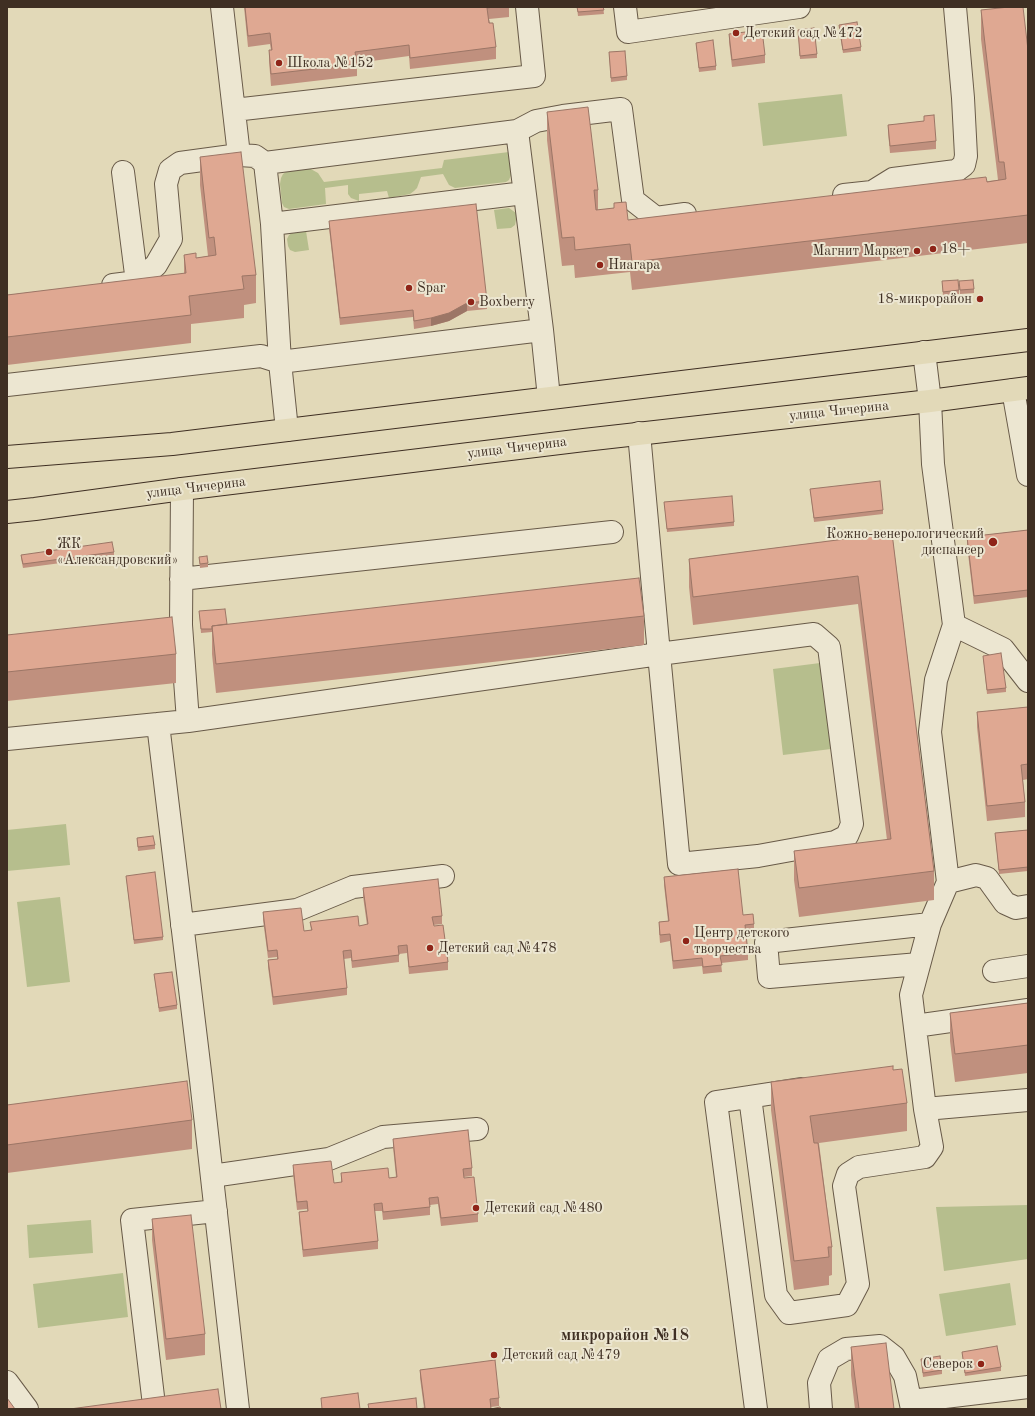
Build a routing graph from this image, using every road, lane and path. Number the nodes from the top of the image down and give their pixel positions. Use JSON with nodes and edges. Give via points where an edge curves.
{"nodes":[{"id":1,"x":222,"y":7,"type":"edge"},
{"id":2,"x":527,"y":7,"type":"edge"},
{"id":3,"x":625,"y":7,"type":"edge"},
{"id":4,"x":799,"y":7,"type":"edge"},
{"id":5,"x":955,"y":7,"type":"edge"},
{"id":6,"x":234,"y":110,"type":"junction"},
{"id":7,"x":517,"y":131,"type":"junction"},
{"id":8,"x":240,"y":155,"type":"junction"},
{"id":9,"x":265,"y":163,"type":"junction"},
{"id":10,"x":123,"y":172,"type":"dead end"},
{"id":11,"x":524,"y":193,"type":"junction"},
{"id":12,"x":822,"y":198,"type":"edge"},
{"id":13,"x":703,"y":212,"type":"edge"},
{"id":14,"x":272,"y":224,"type":"junction"},
{"id":15,"x":137,"y":282,"type":"junction"},
{"id":16,"x":93,"y":288,"type":"edge"},
{"id":17,"x":542,"y":330,"type":"junction"},
{"id":18,"x":1028,"y":340,"type":"edge"},
{"id":19,"x":924,"y":352,"type":"junction"},
{"id":20,"x":280,"y":362,"type":"junction"},
{"id":21,"x":7,"y":385,"type":"edge"},
{"id":22,"x":1020,"y":389,"type":"edge"},
{"id":23,"x":549,"y":398,"type":"junction"},
{"id":24,"x":930,"y":401,"type":"junction"},
{"id":25,"x":287,"y":430,"type":"junction"},
{"id":26,"x":639,"y":433,"type":"junction"},
{"id":27,"x":7,"y":457,"type":"edge"},
{"id":28,"x":1028,"y":475,"type":"edge"},
{"id":29,"x":182,"y":489,"type":"junction"},
{"id":30,"x":7,"y":512,"type":"edge"},
{"id":31,"x":612,"y":532,"type":"dead end"},
{"id":32,"x":182,"y":579,"type":"junction"},
{"id":33,"x":954,"y":625,"type":"junction"},
{"id":34,"x":659,"y":654,"type":"junction"},
{"id":35,"x":1028,"y":681,"type":"edge"},
{"id":36,"x":188,"y":721,"type":"junction"},
{"id":37,"x":158,"y":724,"type":"junction"},
{"id":38,"x":7,"y":739,"type":"edge"},
{"id":39,"x":443,"y":876,"type":"dead end"},
{"id":40,"x":948,"y":882,"type":"junction"},
{"id":41,"x":1028,"y":906,"type":"edge"},
{"id":42,"x":182,"y":924,"type":"junction"},
{"id":43,"x":930,"y":924,"type":"junction"},
{"id":44,"x":918,"y":964,"type":"junction"},
{"id":45,"x":1028,"y":966,"type":"edge"},
{"id":46,"x":994,"y":971,"type":"dead end"},
{"id":47,"x":1028,"y":1010,"type":"edge"},
{"id":48,"x":915,"y":1026,"type":"junction"},
{"id":49,"x":921,"y":1072,"type":"junction"},
{"id":50,"x":898,"y":1076,"type":"edge"},
{"id":51,"x":820,"y":1087,"type":"edge"},
{"id":52,"x":750,"y":1097,"type":"junction"},
{"id":53,"x":1028,"y":1100,"type":"edge"},
{"id":54,"x":925,"y":1109,"type":"junction"},
{"id":55,"x":477,"y":1129,"type":"dead end"},
{"id":56,"x":212,"y":1176,"type":"junction"},
{"id":57,"x":216,"y":1211,"type":"junction"},
{"id":58,"x":7,"y":1382,"type":"edge"},
{"id":59,"x":1028,"y":1387,"type":"edge"},
{"id":60,"x":214,"y":1398,"type":"edge"},
{"id":61,"x":176,"y":1402,"type":"edge"},
{"id":62,"x":237,"y":1402,"type":"edge"},
{"id":63,"x":912,"y":1405,"type":"edge"},
{"id":64,"x":27,"y":1409,"type":"edge"},
{"id":65,"x":756,"y":1409,"type":"edge"},
{"id":66,"x":821,"y":1409,"type":"edge"}],
"edges":[{"from":1,"to":6,"type":"lane"},
{"from":2,"to":6,"type":"lane","via":[[534,76]]},
{"from":3,"to":4,"type":"lane","via":[[628,32]]},
{"from":5,"to":12,"type":"lane","via":[[963,98],[966,156],[964,165],[956,171],[893,179],[872,192]]},
{"from":6,"to":8,"type":"lane"},
{"from":7,"to":9,"type":"lane"},
{"from":7,"to":11,"type":"lane"},
{"from":7,"to":13,"type":"lane","via":[[536,121],[622,108],[633,200],[656,218]]},
{"from":8,"to":9,"type":"lane","via":[[255,156]]},
{"from":8,"to":15,"type":"lane","via":[[180,163],[170,170],[166,184],[171,239],[156,265]]},
{"from":9,"to":14,"type":"lane"},
{"from":10,"to":15,"type":"lane"},
{"from":11,"to":14,"type":"lane"},
{"from":11,"to":17,"type":"lane"},
{"from":14,"to":20,"type":"lane"},
{"from":15,"to":16,"type":"lane"},
{"from":17,"to":20,"type":"lane"},
{"from":17,"to":23,"type":"lane"},
{"from":18,"to":19,"type":"main road"},
{"from":19,"to":23,"type":"main road"},
{"from":19,"to":24,"type":"lane"},
{"from":20,"to":21,"type":"lane","via":[[261,356]]},
{"from":20,"to":25,"type":"lane"},
{"from":22,"to":24,"type":"main road","name":"улица Чичерина"},
{"from":22,"to":28,"type":"lane"},
{"from":23,"to":25,"type":"main road"},
{"from":24,"to":26,"type":"main road","name":"улица Чичерина"},
{"from":24,"to":33,"type":"lane","via":[[933,464]]},
{"from":25,"to":27,"type":"main road","via":[[172,444]]},
{"from":26,"to":29,"type":"main road","name":"улица Чичерина"},
{"from":26,"to":34,"type":"lane"},
{"from":29,"to":30,"type":"main road","name":"улица Чичерина"},
{"from":29,"to":32,"type":"lane"},
{"from":31,"to":32,"type":"lane"},
{"from":32,"to":36,"type":"lane","via":[[173,626]]},
{"from":33,"to":35,"type":"lane","via":[[1003,649]]},
{"from":33,"to":40,"type":"lane","via":[[936,680],[930,732]]},
{"from":34,"to":34,"type":"lane","via":[[814,634],[829,647],[852,824],[847,836],[835,842],[758,856],[679,864]]},
{"from":34,"to":36,"type":"lane"},
{"from":36,"to":37,"type":"lane"},
{"from":37,"to":38,"type":"lane"},
{"from":37,"to":42,"type":"lane"},
{"from":39,"to":42,"type":"lane","via":[[353,887],[296,910]]},
{"from":40,"to":41,"type":"lane","via":[[976,875],[986,878],[1005,903],[1016,908]]},
{"from":40,"to":43,"type":"lane"},
{"from":42,"to":56,"type":"lane","via":[[193,1081]]},
{"from":43,"to":44,"type":"lane"},
{"from":43,"to":44,"type":"lane","via":[[766,942],[769,976]]},
{"from":44,"to":48,"type":"lane","via":[[911,995]]},
{"from":45,"to":46,"type":"lane"},
{"from":47,"to":48,"type":"lane"},
{"from":48,"to":49,"type":"lane"},
{"from":49,"to":50,"type":"lane"},
{"from":49,"to":54,"type":"lane"},
{"from":51,"to":52,"type":"lane"},
{"from":52,"to":54,"type":"lane","via":[[776,1295],[789,1313],[847,1305],[858,1284],[844,1186],[848,1174],[859,1167],[925,1157],[932,1147]]},
{"from":52,"to":65,"type":"lane","via":[[716,1102]]},
{"from":53,"to":54,"type":"lane"},
{"from":55,"to":56,"type":"lane","via":[[383,1137],[329,1159]]},
{"from":56,"to":57,"type":"lane"},
{"from":57,"to":61,"type":"lane","via":[[132,1220],[146,1406]]},
{"from":57,"to":62,"type":"lane"},
{"from":58,"to":64,"type":"lane"},
{"from":59,"to":63,"type":"lane"},
{"from":60,"to":62,"type":"lane"},
{"from":63,"to":66,"type":"lane","via":[[905,1376],[894,1357],[880,1346],[846,1349],[829,1359],[819,1382]]}]}
